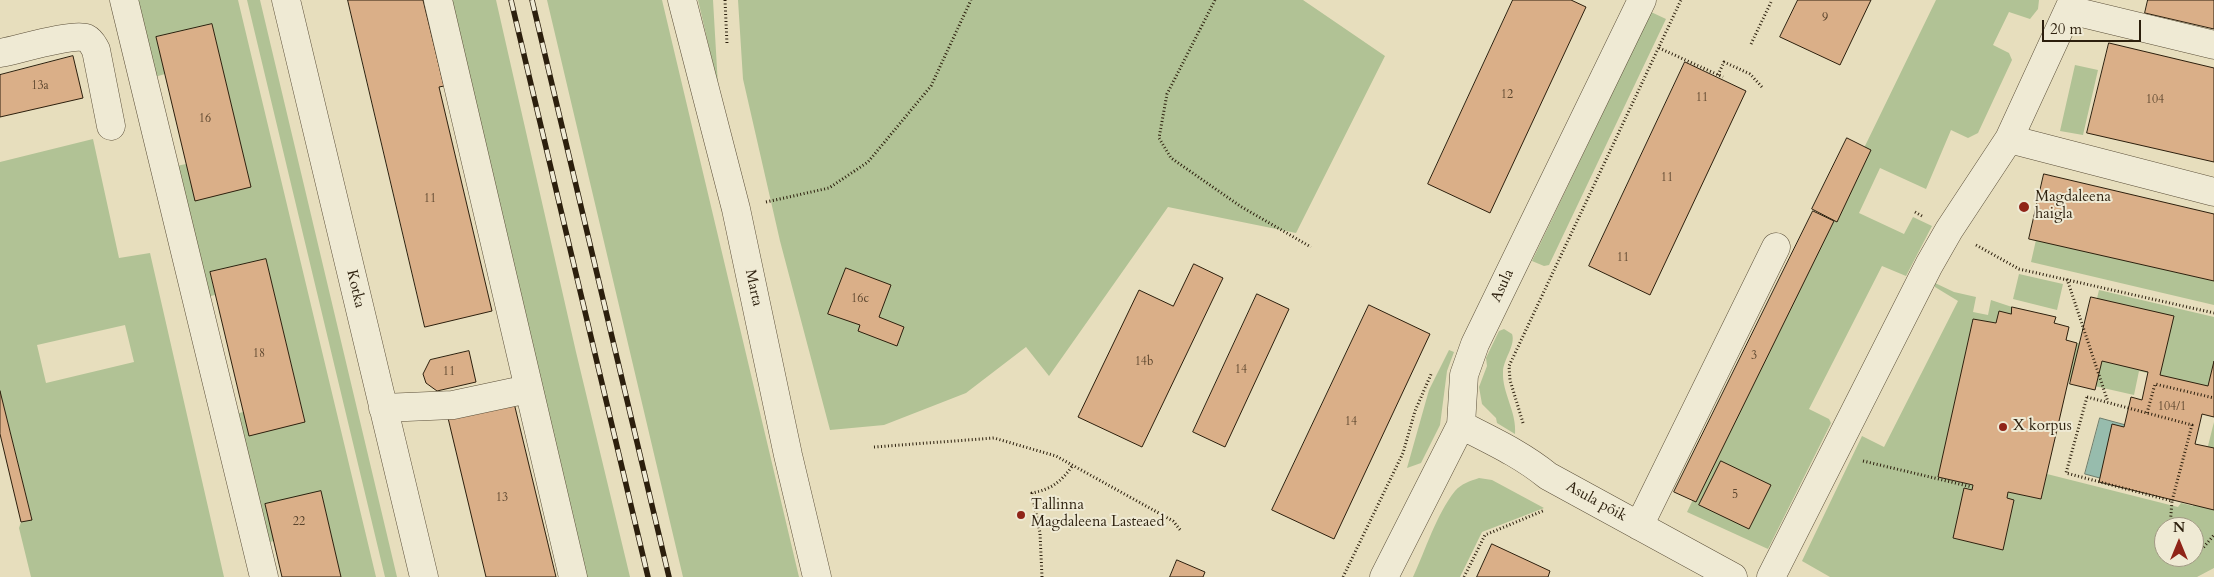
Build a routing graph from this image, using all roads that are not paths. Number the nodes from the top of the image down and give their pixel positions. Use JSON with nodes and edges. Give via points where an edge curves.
{"nodes":[{"id":1,"x":124,"y":0,"type":"edge"},
{"id":2,"x":286,"y":0,"type":"edge"},
{"id":3,"x":438,"y":0,"type":"edge"},
{"id":4,"x":682,"y":0,"type":"edge"},
{"id":5,"x":1642,"y":0,"type":"edge"},
{"id":6,"x":2071,"y":5,"type":"edge"},
{"id":7,"x":2214,"y":45,"type":"edge"},
{"id":8,"x":0,"y":53,"type":"edge"},
{"id":9,"x":111,"y":126,"type":"dead end"},
{"id":10,"x":2009,"y":139,"type":"junction"},
{"id":11,"x":2214,"y":192,"type":"edge"},
{"id":12,"x":1776,"y":247,"type":"dead end"},
{"id":13,"x":528,"y":389,"type":"junction"},
{"id":14,"x":384,"y":408,"type":"junction"},
{"id":15,"x":1461,"y":426,"type":"junction"},
{"id":16,"x":1639,"y":526,"type":"junction"},
{"id":17,"x":264,"y":577,"type":"edge"},
{"id":18,"x":424,"y":577,"type":"edge"},
{"id":19,"x":573,"y":577,"type":"edge"},
{"id":20,"x":817,"y":577,"type":"edge"},
{"id":21,"x":1384,"y":577,"type":"edge"},
{"id":22,"x":1733,"y":577,"type":"edge"},
{"id":23,"x":1771,"y":577,"type":"edge"}],
"edges":[{"from":1,"to":17,"type":"street"},
{"from":2,"to":14,"type":"street","name":"Kotka"},
{"from":3,"to":13,"type":"street"},
{"from":4,"to":20,"type":"street","name":"Marta","via":[[736,209]]},
{"from":5,"to":15,"type":"street","name":"Asula","via":[[1475,344],[1464,375]]},
{"from":6,"to":7,"type":"street"},
{"from":6,"to":10,"type":"street"},
{"from":8,"to":9,"type":"street","via":[[71,37],[84,37],[92,42]]},
{"from":10,"to":11,"type":"street"},
{"from":10,"to":23,"type":"street","via":[[1948,230]]},
{"from":12,"to":16,"type":"street"},
{"from":13,"to":14,"type":"street","via":[[453,405]]},
{"from":13,"to":19,"type":"street"},
{"from":14,"to":18,"type":"street","name":"Kotka"},
{"from":15,"to":16,"type":"street","name":"Asula põik","via":[[1527,459],[1548,476]]},
{"from":15,"to":21,"type":"street","name":"Asula"},
{"from":16,"to":22,"type":"street","name":"Asula põik"}]}
